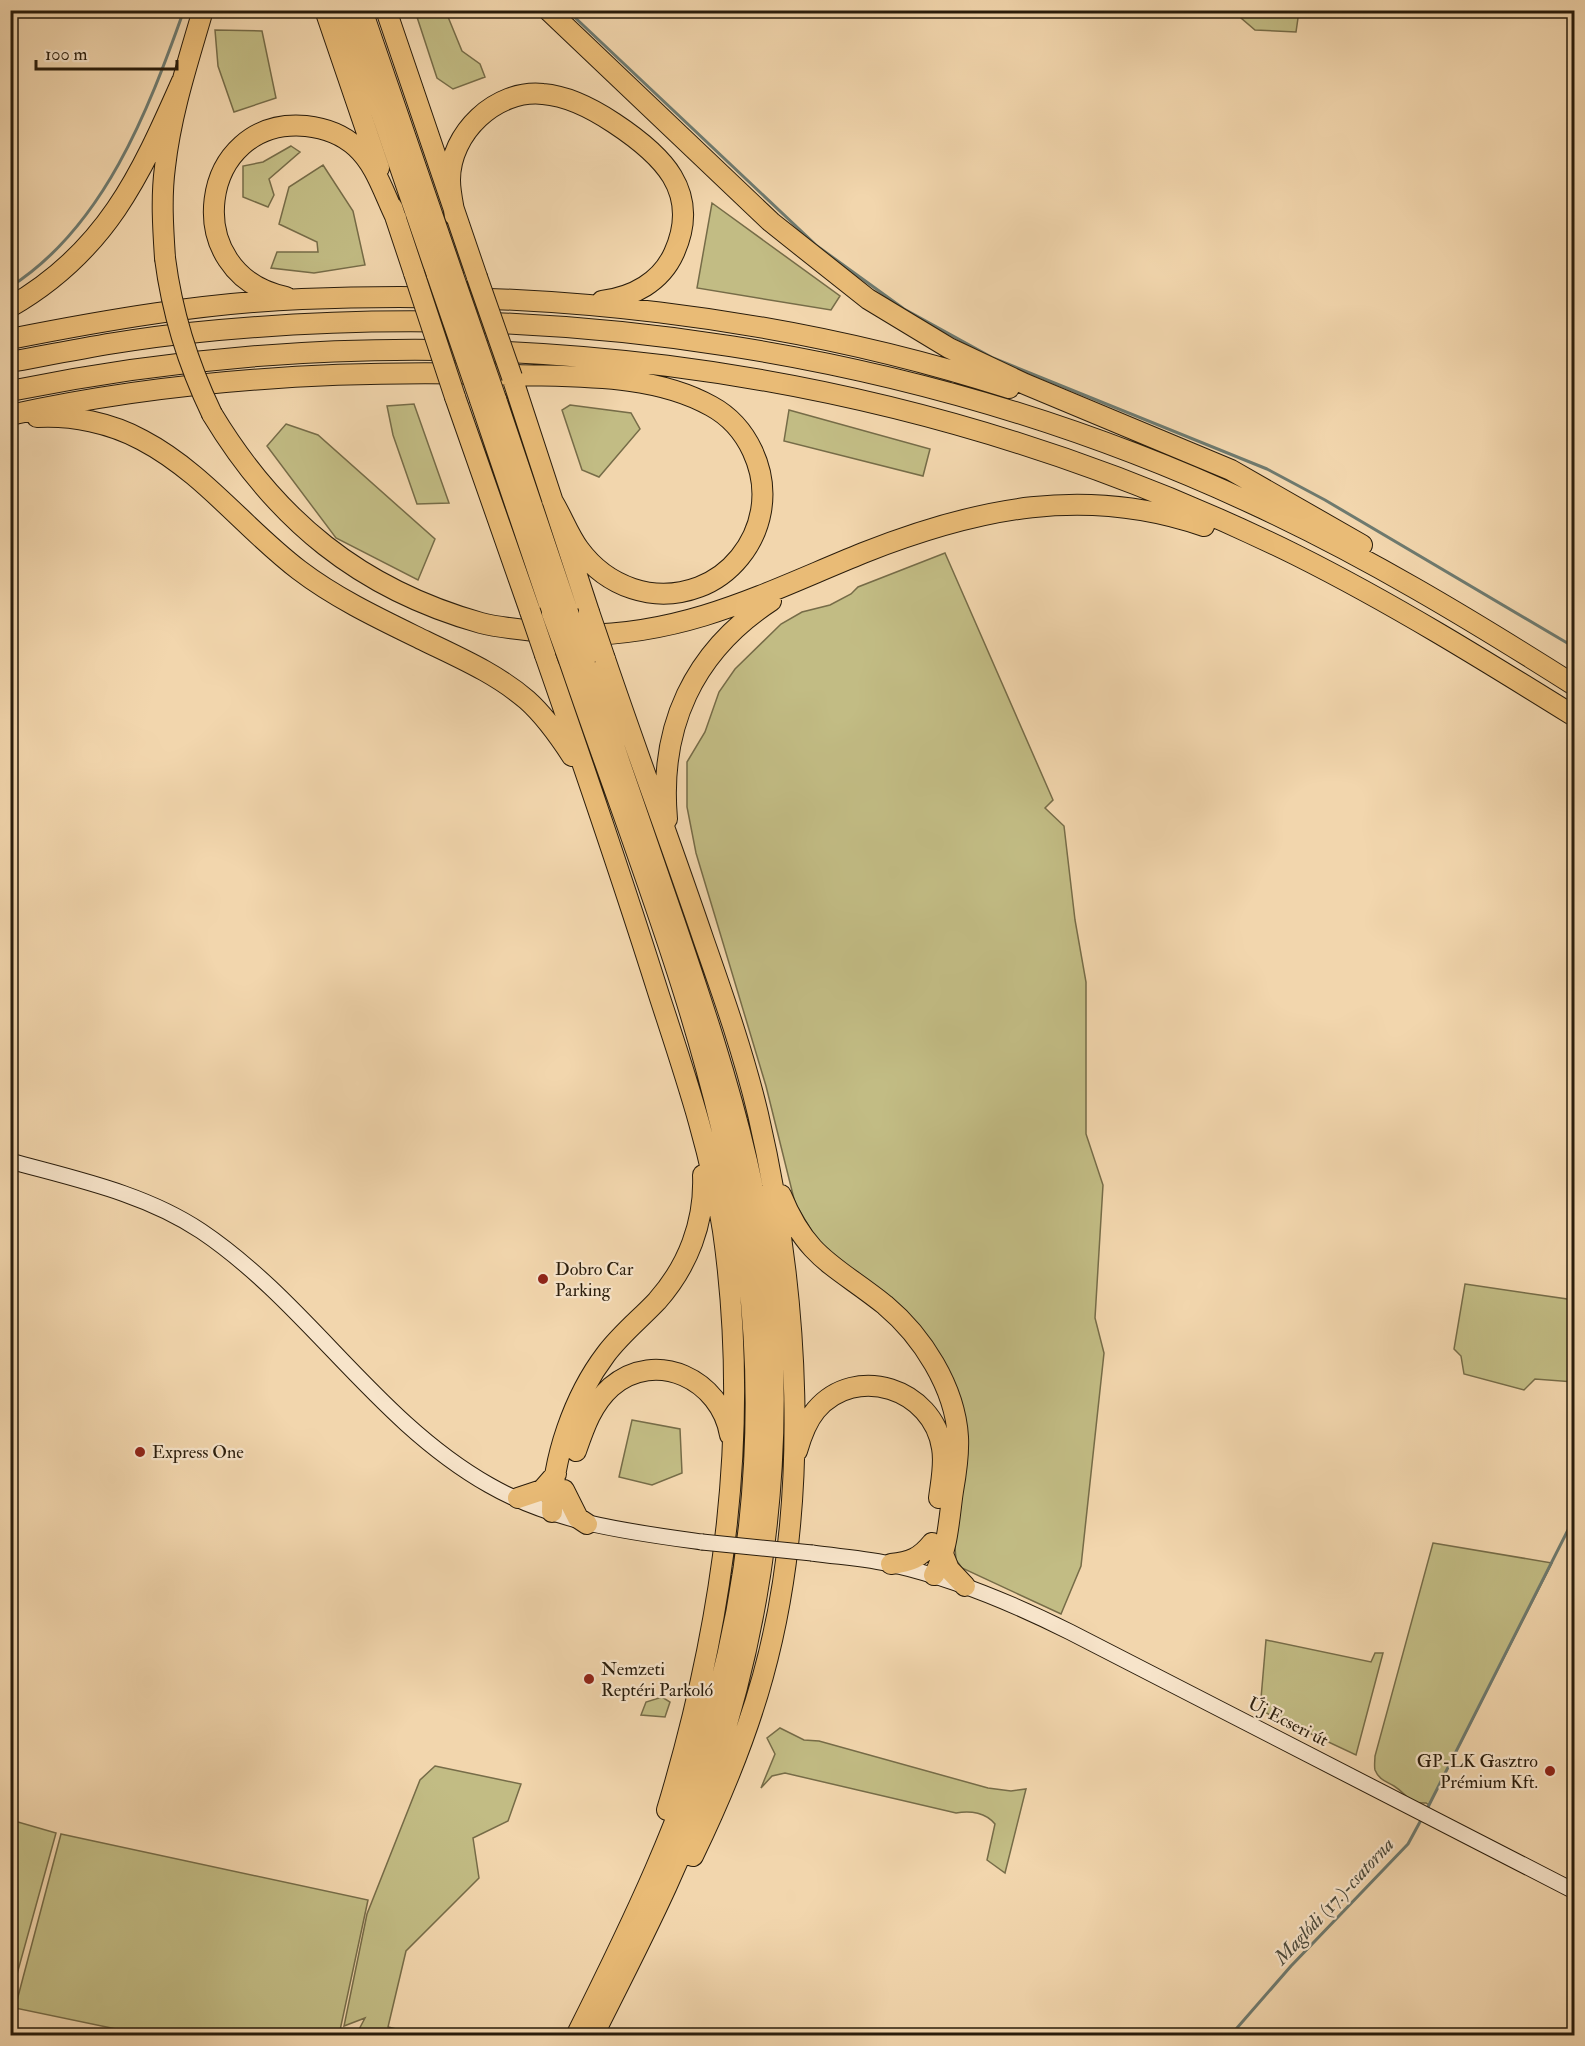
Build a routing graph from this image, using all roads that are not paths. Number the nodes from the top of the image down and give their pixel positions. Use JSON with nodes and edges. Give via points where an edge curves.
{"nodes":[{"id":1,"x":203,"y":10,"type":"edge"},
{"id":2,"x":325,"y":10,"type":"edge"},
{"id":3,"x":346,"y":10,"type":"edge"},
{"id":4,"x":362,"y":10,"type":"edge"},
{"id":5,"x":386,"y":10,"type":"edge"},
{"id":6,"x":548,"y":10,"type":"edge"},
{"id":7,"x":182,"y":81,"type":"junction"},
{"id":8,"x":455,"y":216,"type":"junction"},
{"id":9,"x":396,"y":218,"type":"junction"},
{"id":10,"x":445,"y":275,"type":"junction"},
{"id":11,"x":300,"y":299,"type":"junction"},
{"id":12,"x":581,"y":303,"type":"junction"},
{"id":13,"x":10,"y":307,"type":"edge"},
{"id":14,"x":10,"y":339,"type":"edge"},
{"id":15,"x":10,"y":362,"type":"edge"},
{"id":16,"x":10,"y":391,"type":"edge"},
{"id":17,"x":10,"y":417,"type":"edge"},
{"id":18,"x":1106,"y":419,"type":"junction"},
{"id":19,"x":552,"y":500,"type":"junction"},
{"id":20,"x":1297,"y":556,"type":"junction"},
{"id":21,"x":815,"y":576,"type":"junction"},
{"id":22,"x":1472,"y":621,"type":"junction"},
{"id":23,"x":1575,"y":685,"type":"edge"},
{"id":24,"x":1575,"y":716,"type":"edge"},
{"id":25,"x":601,"y":820,"type":"junction"},
{"id":26,"x":672,"y":848,"type":"junction"},
{"id":27,"x":703,"y":1137,"type":"junction"},
{"id":28,"x":767,"y":1159,"type":"junction"},
{"id":29,"x":10,"y":1161,"type":"edge"},
{"id":30,"x":733,"y":1452,"type":"junction"},
{"id":31,"x":792,"y":1469,"type":"junction"},
{"id":32,"x":560,"y":1482,"type":"junction"},
{"id":33,"x":518,"y":1498,"type":"junction"},
{"id":34,"x":552,"y":1512,"type":"junction"},
{"id":35,"x":587,"y":1524,"type":"junction"},
{"id":36,"x":937,"y":1549,"type":"junction"},
{"id":37,"x":891,"y":1564,"type":"junction"},
{"id":38,"x":934,"y":1575,"type":"junction"},
{"id":39,"x":965,"y":1586,"type":"junction"},
{"id":40,"x":1575,"y":1891,"type":"edge"},
{"id":41,"x":627,"y":1952,"type":"junction"},
{"id":42,"x":576,"y":2036,"type":"edge"},
{"id":43,"x":593,"y":2036,"type":"edge"}],
"edges":[{"from":1,"to":7,"type":"highway"},
{"from":2,"to":9,"type":"highway"},
{"from":3,"to":10,"type":"highway"},
{"from":4,"to":10,"type":"highway"},
{"from":5,"to":8,"type":"highway"},
{"from":6,"to":18,"type":"highway","via":[[771,222],[868,300],[950,348]]},
{"from":7,"to":13,"type":"highway","via":[[148,158],[121,206],[95,239],[57,275]]},
{"from":7,"to":21,"type":"highway","bridge":true,"via":[[165,167],[163,218],[172,305],[184,348],[212,414],[248,468],[278,506],[325,545],[355,567],[426,605],[482,623],[565,635],[636,632],[678,625]]},
{"from":8,"to":12,"type":"highway","via":[[450,178],[460,141],[491,106],[519,95],[542,93],[572,100],[643,142],[668,167],[677,184],[682,218],[678,244],[664,270],[637,292]]},
{"from":8,"to":19,"type":"highway","bridge":true},
{"from":9,"to":11,"type":"highway","via":[[371,164],[337,134],[308,127],[275,128],[242,146],[216,186],[212,218],[220,245],[229,262],[249,281],[264,290]]},
{"from":9,"to":25,"type":"highway","bridge":true},
{"from":10,"to":41,"type":"highway","bridge":true,"via":[[577,660],[714,1101],[741,1226],[749,1288],[755,1368],[750,1515],[740,1593],[706,1736]]},
{"from":11,"to":12,"type":"highway","via":[[448,297]]},
{"from":11,"to":14,"type":"highway","via":[[141,316]]},
{"from":12,"to":18,"type":"highway","via":[[777,331],[882,352]]},
{"from":15,"to":22,"type":"highway","via":[[189,333],[407,320],[584,327],[771,352],[951,394],[1045,422],[1138,456],[1310,531]]},
{"from":16,"to":20,"type":"highway","via":[[178,364],[359,350],[516,351],[669,365],[816,390],[979,431],[1126,481]]},
{"from":17,"to":19,"type":"highway","via":[[164,388],[304,375],[413,372],[602,379],[666,389],[712,406],[733,423],[750,445],[762,485],[757,528],[739,559],[708,583],[673,594],[632,590],[598,571],[575,543]]},
{"from":17,"to":25,"type":"highway","via":[[69,418],[140,438],[193,474],[272,548],[322,586],[495,677],[528,701],[562,740]]},
{"from":18,"to":22,"type":"highway","via":[[1231,470],[1275,493],[1442,594]]},
{"from":19,"to":26,"type":"highway","bridge":true},
{"from":20,"to":21,"type":"highway","via":[[1172,515],[1119,506],[1059,504],[1000,510],[962,519],[862,554]]},
{"from":20,"to":24,"type":"highway"},
{"from":21,"to":26,"type":"highway","via":[[752,613],[713,652],[695,677],[676,720],[669,752],[665,785]]},
{"from":22,"to":23,"type":"highway"},
{"from":25,"to":27,"type":"highway"},
{"from":26,"to":28,"type":"highway","via":[[736,1038]]},
{"from":27,"to":30,"type":"highway","via":[[731,1296],[736,1377]]},
{"from":27,"to":32,"type":"highway","via":[[704,1197],[690,1250],[666,1290],[618,1340],[591,1377],[574,1413]]},
{"from":28,"to":31,"type":"highway","via":[[790,1327]]},
{"from":28,"to":36,"type":"highway","via":[[793,1224],[819,1256],[909,1328],[934,1362],[958,1436],[956,1471]]},
{"from":29,"to":33,"type":"main road","name":"Új Ecseri út","via":[[115,1190],[200,1230],[261,1277],[416,1432],[489,1485]]},
{"from":30,"to":32,"type":"highway","via":[[725,1417],[699,1383],[686,1375],[665,1371],[638,1372],[612,1386],[596,1405]]},
{"from":30,"to":41,"type":"highway","via":[[721,1571],[699,1690],[655,1850],[626,1917]]},
{"from":31,"to":36,"type":"highway","via":[[808,1421],[828,1399],[874,1385],[914,1399],[932,1419],[942,1447]]},
{"from":31,"to":41,"type":"highway","via":[[779,1599],[751,1716],[720,1799],[650,1939]]},
{"from":32,"to":33,"type":"highway"},
{"from":32,"to":34,"type":"highway"},
{"from":32,"to":35,"type":"highway","via":[[578,1518]]},
{"from":33,"to":34,"type":"main road","name":"Új Ecseri út"},
{"from":34,"to":35,"type":"main road","name":"Új Ecseri út"},
{"from":35,"to":37,"type":"main road","name":"Új Ecseri út","bridge":true},
{"from":36,"to":37,"type":"highway"},
{"from":36,"to":38,"type":"highway"},
{"from":36,"to":39,"type":"highway"},
{"from":37,"to":38,"type":"main road","name":"Új Ecseri út"},
{"from":38,"to":39,"type":"main road","name":"Új Ecseri út"},
{"from":39,"to":40,"type":"main road","name":"Új Ecseri út","via":[[1064,1629]]},
{"from":41,"to":42,"type":"highway"},
{"from":41,"to":43,"type":"highway"}]}
